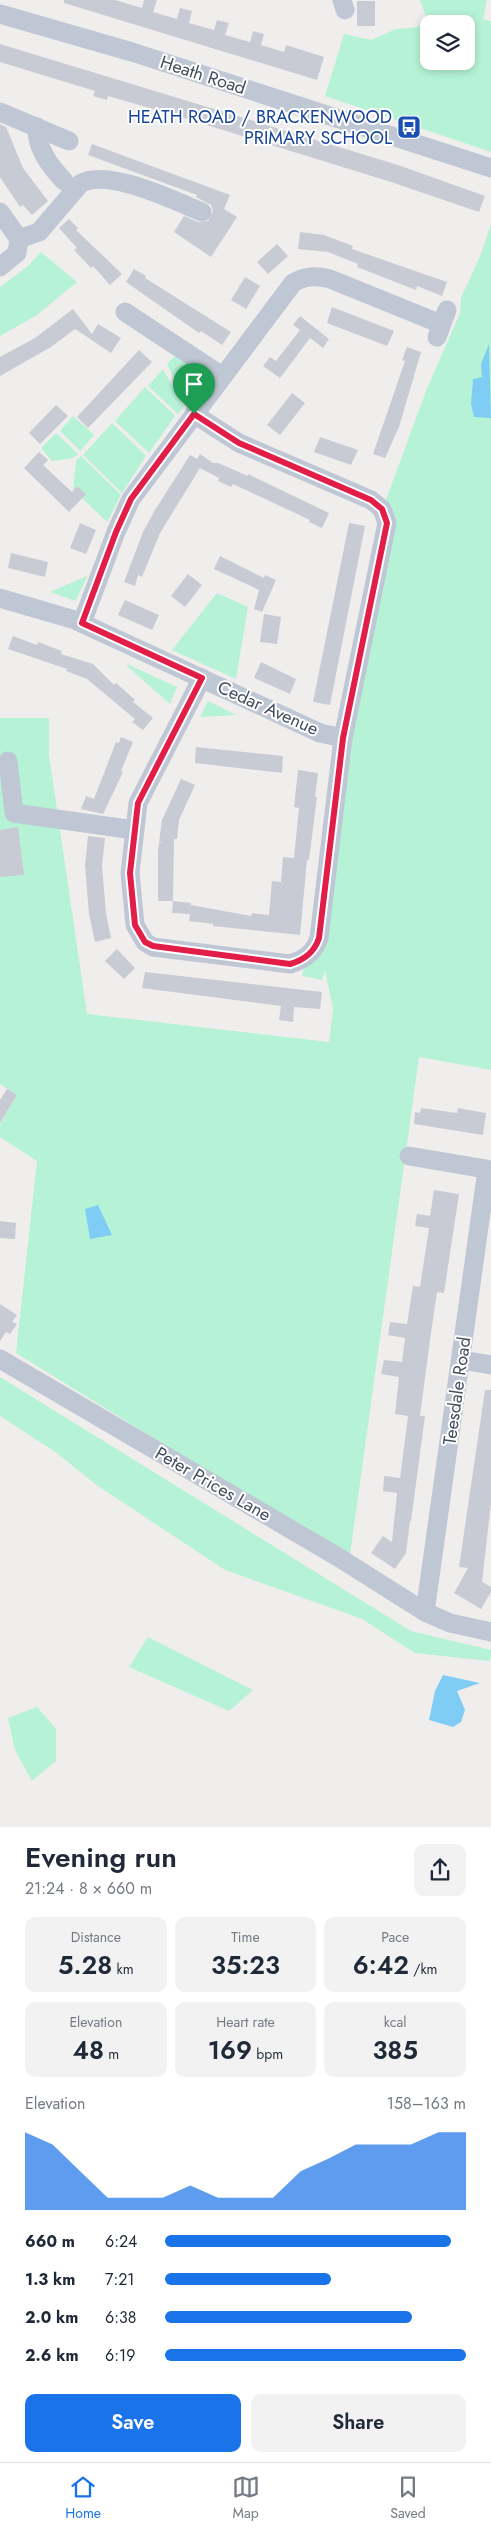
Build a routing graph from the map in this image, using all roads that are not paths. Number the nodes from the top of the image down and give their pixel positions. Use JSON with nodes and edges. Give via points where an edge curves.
{"nodes":[{"id":1,"x":0,"y":14,"type":"edge"},
{"id":2,"x":0,"y":112,"type":"edge"},
{"id":3,"x":37,"y":128,"type":"junction"},
{"id":4,"x":69,"y":141,"type":"dead end"},
{"id":5,"x":491,"y":168,"type":"edge"},
{"id":6,"x":64,"y":181,"type":"dead end"},
{"id":7,"x":0,"y":212,"type":"edge"},
{"id":8,"x":202,"y":212,"type":"dead end"},
{"id":9,"x":19,"y":240,"type":"junction"},
{"id":10,"x":0,"y":267,"type":"edge"},
{"id":11,"x":125,"y":312,"type":"dead end"},
{"id":12,"x":442,"y":324,"type":"dead end"},
{"id":13,"x":222,"y":376,"type":"junction"},
{"id":14,"x":194,"y":414,"type":"junction"},
{"id":15,"x":0,"y":598,"type":"edge"},
{"id":16,"x":82,"y":623,"type":"junction"},
{"id":17,"x":202,"y":678,"type":"junction"},
{"id":18,"x":343,"y":738,"type":"junction"},
{"id":19,"x":8,"y":761,"type":"dead end"},
{"id":20,"x":134,"y":830,"type":"junction"},
{"id":21,"x":409,"y":1156,"type":"dead end"},
{"id":22,"x":489,"y":1170,"type":"edge"},
{"id":23,"x":0,"y":1359,"type":"edge"},
{"id":24,"x":462,"y":1360,"type":"junction"},
{"id":25,"x":491,"y":1364,"type":"edge"},
{"id":26,"x":425,"y":1612,"type":"junction"},
{"id":27,"x":491,"y":1632,"type":"edge"}],
"edges":[{"from":1,"to":5,"type":"street","name":"Heath Road","via":[[132,52]]},
{"from":2,"to":3,"type":"street"},
{"from":3,"to":4,"type":"street"},
{"from":3,"to":6,"type":"street","via":[[44,154]]},
{"from":7,"to":9,"type":"street"},
{"from":8,"to":9,"type":"street","via":[[125,183],[89,178],[80,184],[39,232]]},
{"from":9,"to":10,"type":"street","via":[[17,252]]},
{"from":11,"to":13,"type":"street"},
{"from":12,"to":13,"type":"street","via":[[330,279],[303,277],[287,290]]},
{"from":13,"to":14,"type":"street"},
{"from":14,"to":16,"type":"street","via":[[131,499]]},
{"from":14,"to":18,"type":"street","via":[[239,443],[371,500],[382,509],[387,523]]},
{"from":15,"to":16,"type":"street","name":"Cedar Avenue"},
{"from":16,"to":17,"type":"street","name":"Cedar Avenue"},
{"from":17,"to":18,"type":"street","name":"Cedar Avenue","via":[[320,733]]},
{"from":17,"to":20,"type":"street","via":[[138,803]]},
{"from":18,"to":20,"type":"street","via":[[319,938],[316,949],[290,964],[153,946],[145,942],[135,925],[130,873]]},
{"from":19,"to":20,"type":"street","via":[[14,813]]},
{"from":21,"to":22,"type":"street"},
{"from":22,"to":24,"type":"street","name":"Teesdale Road"},
{"from":23,"to":26,"type":"street","name":"Peter Prices Lane","via":[[338,1557]]},
{"from":24,"to":25,"type":"street"},
{"from":24,"to":26,"type":"street","name":"Teesdale Road"},
{"from":26,"to":27,"type":"street","name":"Peter Prices Lane","via":[[450,1623]]}]}
